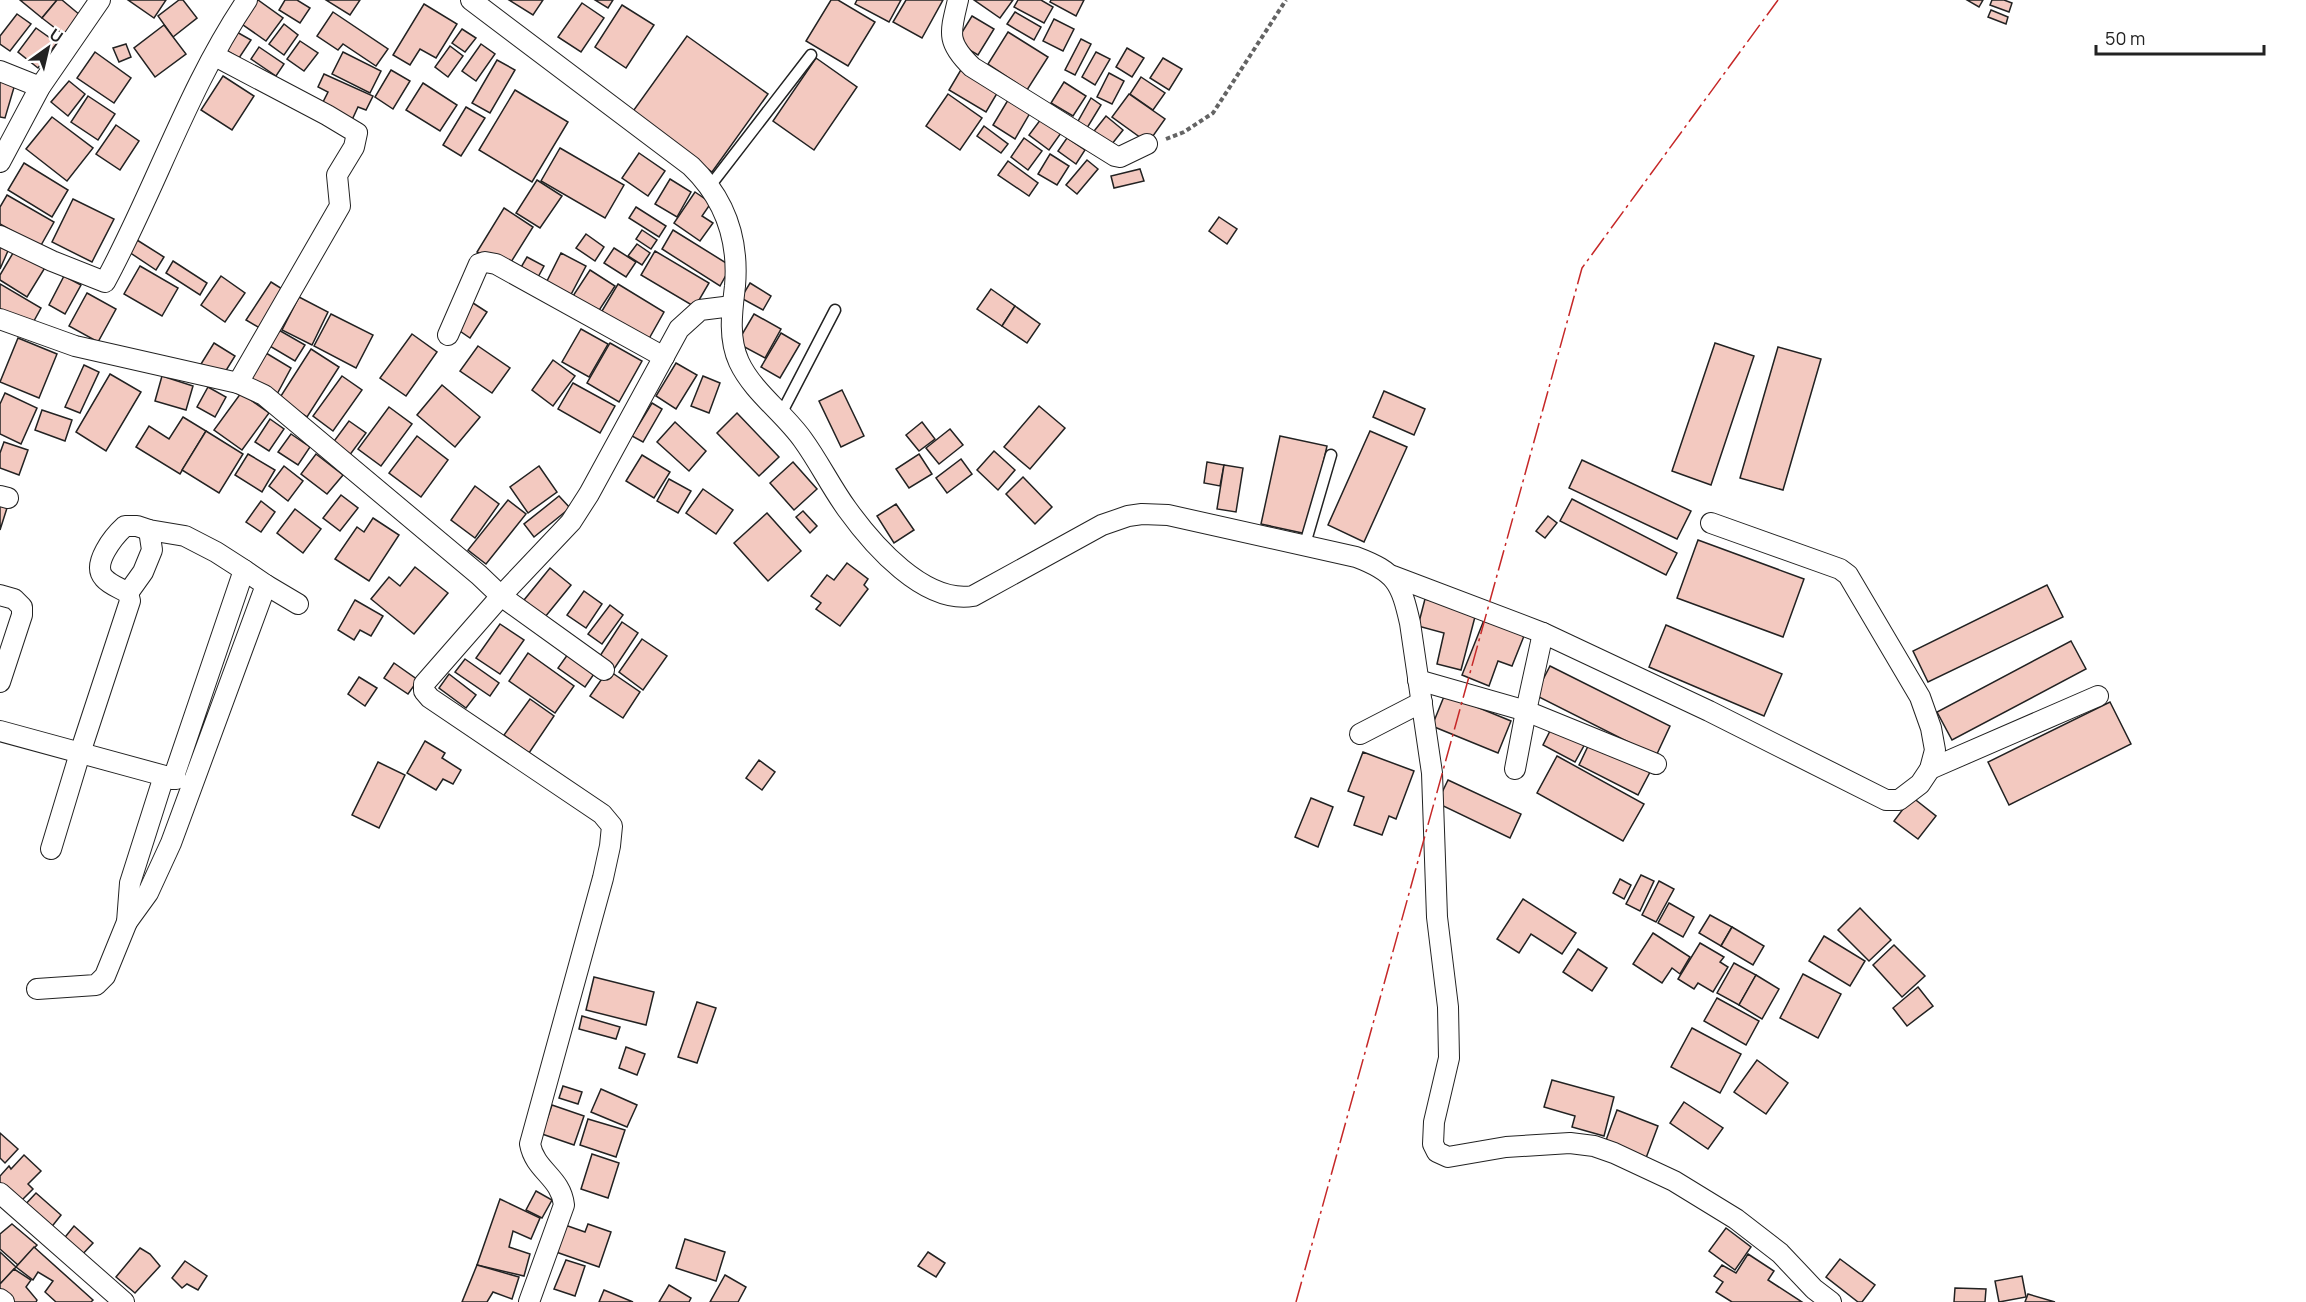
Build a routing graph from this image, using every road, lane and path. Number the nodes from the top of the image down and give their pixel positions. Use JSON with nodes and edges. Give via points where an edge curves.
{"nodes":[{"id":1,"x":100,"y":0,"type":"edge"},
{"id":2,"x":247,"y":0,"type":"edge"},
{"id":3,"x":471,"y":0,"type":"edge"},
{"id":4,"x":958,"y":0,"type":"edge"},
{"id":5,"x":1286,"y":0,"type":"edge"},
{"id":6,"x":811,"y":55,"type":"dead end"},
{"id":7,"x":214,"y":56,"type":"junction"},
{"id":8,"x":0,"y":70,"type":"edge"},
{"id":9,"x":40,"y":87,"type":"junction"},
{"id":10,"x":1146,"y":144,"type":"joint"},
{"id":11,"x":0,"y":162,"type":"edge"},
{"id":12,"x":710,"y":186,"type":"junction"},
{"id":13,"x":0,"y":236,"type":"edge"},
{"id":14,"x":732,"y":306,"type":"junction"},
{"id":15,"x":836,"y":310,"type":"dead end"},
{"id":16,"x":0,"y":319,"type":"edge"},
{"id":17,"x":448,"y":335,"type":"dead end"},
{"id":18,"x":664,"y":357,"type":"junction"},
{"id":19,"x":238,"y":383,"type":"junction"},
{"id":20,"x":781,"y":414,"type":"junction"},
{"id":21,"x":1331,"y":455,"type":"dead end"},
{"id":22,"x":1711,"y":523,"type":"dead end"},
{"id":23,"x":149,"y":530,"type":"junction"},
{"id":24,"x":1305,"y":544,"type":"junction"},
{"id":25,"x":244,"y":570,"type":"junction"},
{"id":26,"x":1393,"y":576,"type":"junction"},
{"id":27,"x":266,"y":585,"type":"junction"},
{"id":28,"x":128,"y":593,"type":"junction"},
{"id":29,"x":0,"y":595,"type":"edge"},
{"id":30,"x":501,"y":596,"type":"junction"},
{"id":31,"x":298,"y":604,"type":"dead end"},
{"id":32,"x":1543,"y":633,"type":"junction"},
{"id":33,"x":604,"y":670,"type":"dead end"},
{"id":34,"x":1418,"y":680,"type":"junction"},
{"id":35,"x":0,"y":682,"type":"edge"},
{"id":36,"x":2098,"y":696,"type":"dead end"},
{"id":37,"x":1422,"y":702,"type":"junction"},
{"id":38,"x":1526,"y":711,"type":"junction"},
{"id":39,"x":0,"y":731,"type":"edge"},
{"id":40,"x":1360,"y":734,"type":"dead end"},
{"id":41,"x":80,"y":753,"type":"junction"},
{"id":42,"x":1656,"y":764,"type":"dead end"},
{"id":43,"x":1515,"y":769,"type":"dead end"},
{"id":44,"x":1930,"y":769,"type":"junction"},
{"id":45,"x":169,"y":777,"type":"junction"},
{"id":46,"x":194,"y":784,"type":"junction"},
{"id":47,"x":51,"y":849,"type":"dead end"},
{"id":48,"x":127,"y":922,"type":"junction"},
{"id":49,"x":37,"y":989,"type":"dead end"},
{"id":50,"x":0,"y":1193,"type":"edge"},
{"id":51,"x":0,"y":1299,"type":"edge"},
{"id":52,"x":4,"y":1302,"type":"edge"},
{"id":53,"x":124,"y":1302,"type":"edge"},
{"id":54,"x":529,"y":1302,"type":"edge"},
{"id":55,"x":1831,"y":1302,"type":"edge"}],
"edges":[{"from":1,"to":9,"type":"street"},
{"from":2,"to":7,"type":"street"},
{"from":3,"to":12,"type":"street","via":[[692,166]]},
{"from":4,"to":10,"type":"street","via":[[952,42],[972,67],[1115,156]]},
{"from":5,"to":10,"type":"path","via":[[1213,113],[1184,132]]},
{"from":6,"to":12,"type":"lane"},
{"from":7,"to":13,"type":"street","via":[[105,282]]},
{"from":7,"to":19,"type":"street","via":[[357,133],[354,147],[337,175],[337,213]]},
{"from":8,"to":9,"type":"street"},
{"from":9,"to":11,"type":"street"},
{"from":12,"to":14,"type":"street","via":[[728,220],[736,266]]},
{"from":14,"to":18,"type":"street","via":[[700,310],[690,316],[678,328]]},
{"from":14,"to":20,"type":"street","via":[[733,345],[740,364]]},
{"from":15,"to":20,"type":"lane"},
{"from":16,"to":19,"type":"street","via":[[75,346]]},
{"from":17,"to":18,"type":"street","via":[[479,264],[485,262],[496,264]]},
{"from":18,"to":30,"type":"street","via":[[571,522]]},
{"from":19,"to":30,"type":"street","via":[[264,395]]},
{"from":20,"to":24,"type":"street","via":[[803,439],[846,508],[900,570],[961,598],[973,596],[1102,525],[1128,516],[1168,515]]},
{"from":21,"to":24,"type":"lane"},
{"from":22,"to":44,"type":"street","via":[[1840,568],[1848,575],[1920,697],[1935,750]]},
{"from":23,"to":25,"type":"street","via":[[185,536]]},
{"from":23,"to":28,"type":"street","via":[[152,550],[143,573]]},
{"from":23,"to":28,"type":"street","via":[[125,526],[115,535],[100,564],[104,579]]},
{"from":24,"to":26,"type":"street","via":[[1356,557]]},
{"from":25,"to":27,"type":"street"},
{"from":25,"to":45,"type":"street"},
{"from":26,"to":32,"type":"street"},
{"from":26,"to":34,"type":"street","via":[[1408,612]]},
{"from":27,"to":31,"type":"street"},
{"from":27,"to":46,"type":"street"},
{"from":28,"to":41,"type":"street","via":[[127,615]]},
{"from":29,"to":35,"type":"street","via":[[14,599],[22,607]]},
{"from":30,"to":33,"type":"street"},
{"from":30,"to":54,"type":"street","via":[[424,684],[424,691],[602,814],[612,826],[603,878],[530,1144],[532,1156],[563,1192],[564,1205]]},
{"from":32,"to":38,"type":"street"},
{"from":32,"to":44,"type":"street","via":[[1886,800],[1899,800],[1909,794]]},
{"from":34,"to":37,"type":"street"},
{"from":34,"to":38,"type":"street"},
{"from":36,"to":44,"type":"street"},
{"from":37,"to":40,"type":"street"},
{"from":37,"to":55,"type":"street","via":[[1432,773],[1437,917],[1448,1007],[1449,1058],[1434,1122],[1433,1144],[1437,1152],[1448,1157],[1506,1147],[1570,1143],[1614,1153],[1674,1181],[1736,1219],[1780,1253]]},
{"from":38,"to":42,"type":"street"},
{"from":38,"to":43,"type":"street"},
{"from":39,"to":41,"type":"street"},
{"from":41,"to":45,"type":"street"},
{"from":41,"to":47,"type":"street"},
{"from":45,"to":46,"type":"street"},
{"from":45,"to":48,"type":"street","via":[[130,883]]},
{"from":46,"to":48,"type":"street","via":[[148,892]]},
{"from":48,"to":49,"type":"street","via":[[105,976],[96,985]]},
{"from":50,"to":53,"type":"street"},
{"from":51,"to":52,"type":"street"}]}
